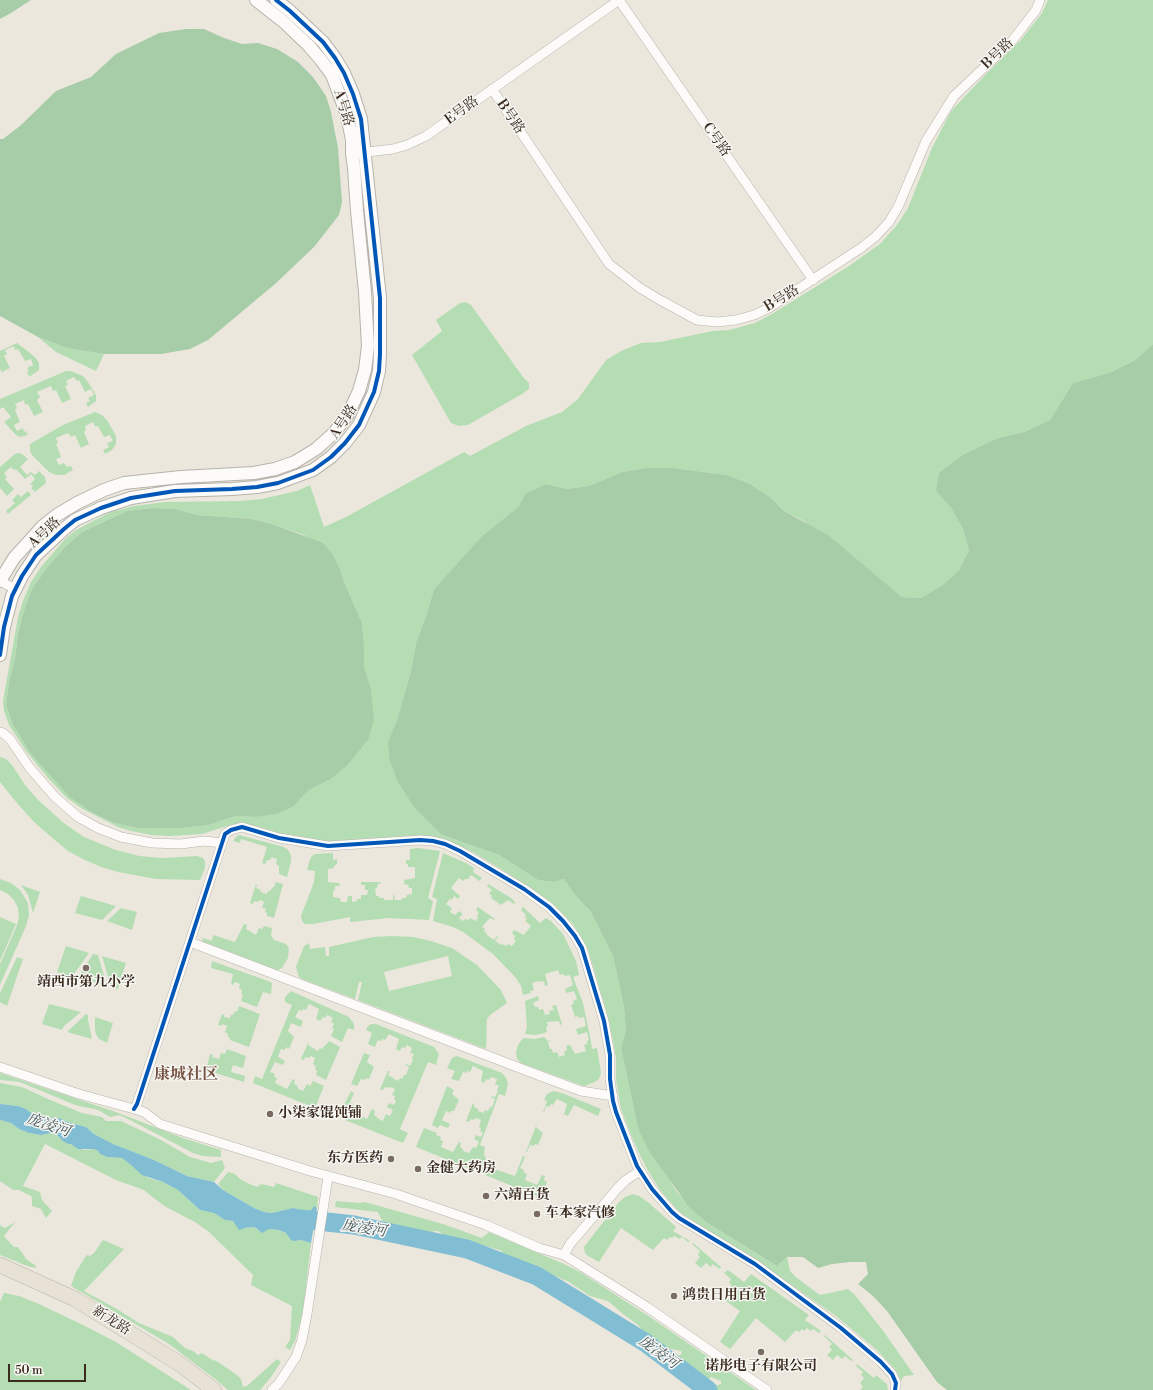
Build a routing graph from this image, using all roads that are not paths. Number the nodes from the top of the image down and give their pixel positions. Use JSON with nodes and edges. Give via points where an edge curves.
{"nodes":[{"id":1,"x":256,"y":0,"type":"edge"},
{"id":2,"x":619,"y":0,"type":"edge"},
{"id":3,"x":1040,"y":0,"type":"edge"},
{"id":4,"x":284,"y":2,"type":"edge"},
{"id":5,"x":277,"y":18,"type":"junction"},
{"id":6,"x":492,"y":90,"type":"junction"},
{"id":7,"x":352,"y":153,"type":"junction"},
{"id":8,"x":364,"y":153,"type":"junction"},
{"id":9,"x":813,"y":280,"type":"junction"},
{"id":10,"x":0,"y":581,"type":"edge"},
{"id":11,"x":15,"y":589,"type":"junction"},
{"id":12,"x":0,"y":655,"type":"edge"},
{"id":13,"x":0,"y":732,"type":"edge"},
{"id":14,"x":222,"y":843,"type":"junction"},
{"id":15,"x":190,"y":942,"type":"junction"},
{"id":16,"x":0,"y":1067,"type":"edge"},
{"id":17,"x":613,"y":1096,"type":"junction"},
{"id":18,"x":134,"y":1109,"type":"junction"},
{"id":19,"x":640,"y":1171,"type":"junction"},
{"id":20,"x":328,"y":1176,"type":"junction"},
{"id":21,"x":564,"y":1255,"type":"junction"},
{"id":22,"x":0,"y":1265,"type":"edge"},
{"id":23,"x":0,"y":1271,"type":"edge"},
{"id":24,"x":208,"y":1390,"type":"edge"},
{"id":25,"x":214,"y":1390,"type":"edge"},
{"id":26,"x":272,"y":1390,"type":"edge"},
{"id":27,"x":767,"y":1390,"type":"edge"},
{"id":28,"x":896,"y":1390,"type":"edge"}],
"edges":[{"from":1,"to":5,"type":"street","name":"A号路"},
{"from":2,"to":6,"type":"street","name":"E号路"},
{"from":2,"to":9,"type":"street","name":"C号路"},
{"from":3,"to":9,"type":"street","name":"B号路","via":[[1036,10],[1012,40],[954,96],[926,142],[898,207],[876,237]]},
{"from":4,"to":5,"type":"street"},
{"from":4,"to":8,"type":"street","name":"A号路","via":[[322,42],[344,73],[361,119]]},
{"from":5,"to":7,"type":"street","name":"A号路","via":[[309,46],[332,75],[347,115]]},
{"from":6,"to":8,"type":"street","name":"E号路","via":[[426,136],[393,149]]},
{"from":6,"to":9,"type":"street","name":"B号路","via":[[609,264],[660,300],[697,320],[736,320],[769,308]]},
{"from":7,"to":8,"type":"street","name":"E号路"},
{"from":7,"to":10,"type":"street","name":"A号路","via":[[368,346],[359,391],[348,414],[334,433],[316,449],[295,462],[275,469],[124,483],[89,496],[43,526],[14,558]]},
{"from":8,"to":11,"type":"street","name":"A号路","via":[[380,298],[379,371],[374,392],[359,425],[345,443],[313,470],[278,483],[232,489],[175,491],[131,498],[101,508],[75,520],[48,544],[32,560]]},
{"from":10,"to":11,"type":"street"},
{"from":11,"to":12,"type":"street","name":"A号路","via":[[4,627]]},
{"from":13,"to":14,"type":"street","via":[[10,739],[55,798],[78,817],[98,828],[121,837],[152,843]]},
{"from":14,"to":15,"type":"street"},
{"from":14,"to":17,"type":"street","via":[[225,834],[242,827],[279,838],[328,846],[433,841],[460,851],[524,889],[563,921],[582,948],[604,1021]]},
{"from":15,"to":17,"type":"street","via":[[546,1078],[581,1090]]},
{"from":15,"to":18,"type":"street"},
{"from":16,"to":18,"type":"street","via":[[79,1094]]},
{"from":17,"to":19,"type":"street","via":[[616,1112]]},
{"from":18,"to":20,"type":"street","via":[[144,1112],[160,1124]]},
{"from":19,"to":21,"type":"street","via":[[617,1189],[570,1244]]},
{"from":19,"to":28,"type":"street","via":[[662,1201],[679,1218],[755,1264],[853,1337],[892,1374]]},
{"from":20,"to":21,"type":"street","via":[[402,1196]]},
{"from":20,"to":26,"type":"street","via":[[302,1340],[296,1357]]},
{"from":21,"to":27,"type":"street","via":[[647,1307]]},
{"from":22,"to":25,"type":"main road","name":"新龙路","via":[[75,1299],[180,1364]]},
{"from":23,"to":24,"type":"main road","name":"新龙路","via":[[71,1304],[158,1355]]}]}
